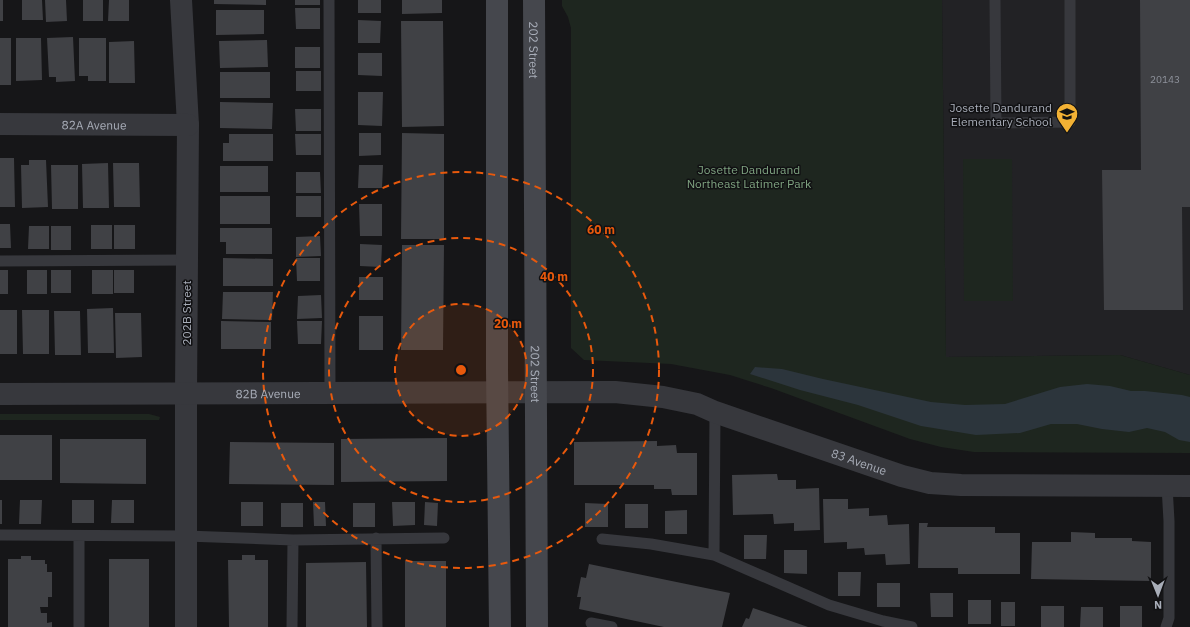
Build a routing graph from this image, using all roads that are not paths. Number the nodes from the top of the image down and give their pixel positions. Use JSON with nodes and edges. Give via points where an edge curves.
{"nodes":[{"id":1,"x":181,"y":0,"type":"edge"},
{"id":2,"x":329,"y":0,"type":"edge"},
{"id":3,"x":496,"y":0,"type":"edge"},
{"id":4,"x":534,"y":0,"type":"edge"},
{"id":5,"x":995,"y":0,"type":"edge"},
{"id":6,"x":1070,"y":0,"type":"edge"},
{"id":7,"x":0,"y":124,"type":"edge"},
{"id":8,"x":188,"y":124,"type":"junction"},
{"id":9,"x":187,"y":260,"type":"junction"},
{"id":10,"x":0,"y":261,"type":"edge"},
{"id":11,"x":497,"y":392,"type":"junction"},
{"id":12,"x":536,"y":393,"type":"junction"},
{"id":13,"x":0,"y":394,"type":"edge"},
{"id":14,"x":186,"y":394,"type":"junction"},
{"id":15,"x":330,"y":394,"type":"junction"},
{"id":16,"x":715,"y":412,"type":"junction"},
{"id":17,"x":1167,"y":486,"type":"junction"},
{"id":18,"x":1190,"y":486,"type":"edge"},
{"id":19,"x":0,"y":535,"type":"edge"},
{"id":20,"x":79,"y":536,"type":"junction"},
{"id":21,"x":186,"y":536,"type":"junction"},
{"id":22,"x":376,"y":538,"type":"junction"},
{"id":23,"x":444,"y":538,"type":"dead end"},
{"id":24,"x":602,"y":539,"type":"dead end"},
{"id":25,"x":293,"y":540,"type":"junction"},
{"id":26,"x":714,"y":556,"type":"junction"},
{"id":27,"x":590,"y":623,"type":"dead end"},
{"id":28,"x":79,"y":627,"type":"edge"},
{"id":29,"x":186,"y":627,"type":"edge"},
{"id":30,"x":292,"y":627,"type":"edge"},
{"id":31,"x":376,"y":627,"type":"edge"},
{"id":32,"x":500,"y":627,"type":"edge"},
{"id":33,"x":537,"y":627,"type":"edge"},
{"id":34,"x":612,"y":627,"type":"edge"},
{"id":35,"x":912,"y":627,"type":"edge"},
{"id":36,"x":1166,"y":627,"type":"edge"}],
"edges":[{"from":1,"to":8,"type":"street","name":"202B Street"},
{"from":2,"to":15,"type":"lane"},
{"from":3,"to":11,"type":"main road"},
{"from":4,"to":12,"type":"main road","name":"202 Street"},
{"from":5,"to":6,"type":"lane","via":[[996,122],[1070,122]]},
{"from":7,"to":8,"type":"street","name":"82A Avenue"},
{"from":8,"to":9,"type":"street","name":"202B Street"},
{"from":9,"to":10,"type":"lane"},
{"from":9,"to":14,"type":"street","name":"202B Street"},
{"from":11,"to":12,"type":"street","name":"82B Avenue"},
{"from":11,"to":15,"type":"street","name":"82B Avenue"},
{"from":11,"to":32,"type":"main road"},
{"from":12,"to":16,"type":"street","name":"83 Avenue","via":[[615,392],[663,397],[697,404]]},
{"from":12,"to":33,"type":"main road","name":"202 Street"},
{"from":13,"to":14,"type":"street","name":"82B Avenue"},
{"from":14,"to":15,"type":"street","name":"82B Avenue"},
{"from":14,"to":21,"type":"street","name":"202B Street"},
{"from":16,"to":17,"type":"street","name":"83 Avenue","via":[[902,476],[930,483]]},
{"from":16,"to":26,"type":"lane"},
{"from":17,"to":18,"type":"street","name":"83 Avenue"},
{"from":17,"to":36,"type":"lane","via":[[1169,618]]},
{"from":19,"to":20,"type":"lane"},
{"from":20,"to":21,"type":"lane"},
{"from":20,"to":28,"type":"lane"},
{"from":21,"to":25,"type":"lane"},
{"from":21,"to":29,"type":"street","name":"202B Street"},
{"from":22,"to":23,"type":"lane"},
{"from":22,"to":25,"type":"lane"},
{"from":22,"to":31,"type":"lane"},
{"from":24,"to":26,"type":"lane","via":[[651,544]]},
{"from":25,"to":30,"type":"lane"},
{"from":26,"to":35,"type":"lane","via":[[829,605]]},
{"from":27,"to":34,"type":"lane"}]}
